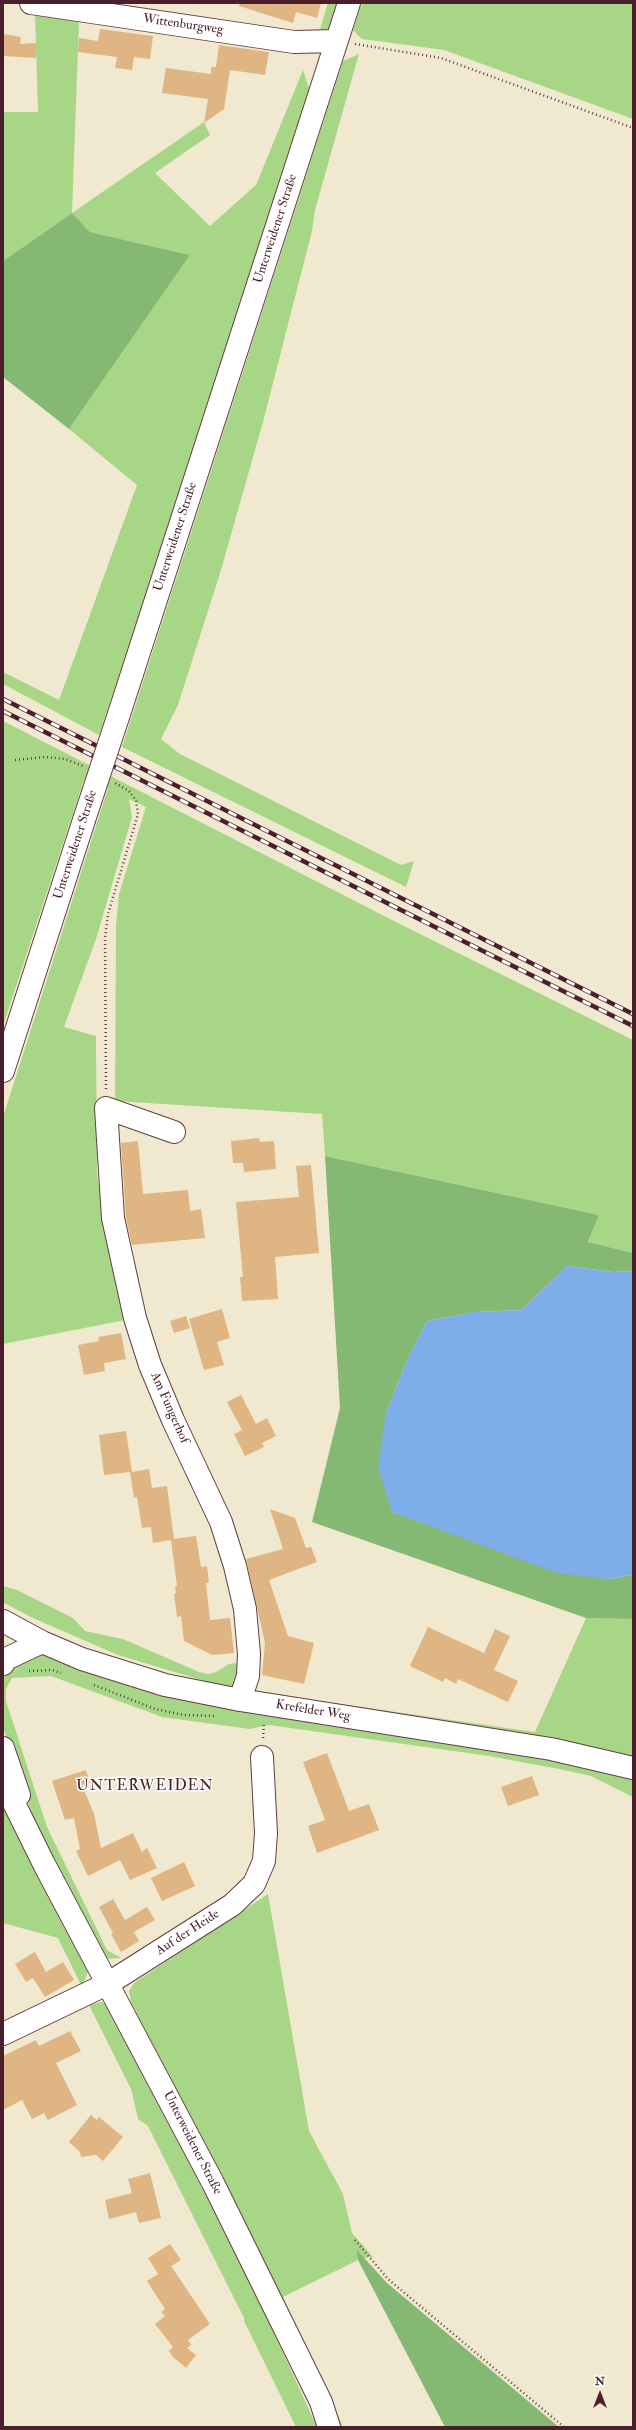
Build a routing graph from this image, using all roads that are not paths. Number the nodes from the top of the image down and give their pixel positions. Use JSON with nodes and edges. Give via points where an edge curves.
{"nodes":[{"id":1,"x":32,"y":3,"type":"edge"},
{"id":2,"x":349,"y":3,"type":"edge"},
{"id":3,"x":336,"y":41,"type":"junction"},
{"id":4,"x":3,"y":1071,"type":"edge"},
{"id":5,"x":174,"y":1132,"type":"dead end"},
{"id":6,"x":3,"y":1621,"type":"edge"},
{"id":7,"x":42,"y":1642,"type":"junction"},
{"id":8,"x":3,"y":1664,"type":"edge"},
{"id":9,"x":240,"y":1700,"type":"junction"},
{"id":10,"x":3,"y":1748,"type":"edge"},
{"id":11,"x":262,"y":1757,"type":"dead end"},
{"id":12,"x":633,"y":1768,"type":"edge"},
{"id":13,"x":3,"y":1781,"type":"edge"},
{"id":14,"x":44,"y":1864,"type":"junction"},
{"id":15,"x":109,"y":1983,"type":"junction"},
{"id":16,"x":3,"y":2034,"type":"edge"},
{"id":17,"x":329,"y":2427,"type":"edge"}],
"edges":[{"from":1,"to":3,"type":"street","name":"Wittenburgweg","via":[[294,42]]},
{"from":2,"to":3,"type":"street","name":"Unterweidener Straße"},
{"from":3,"to":4,"type":"street","name":"Unterweidener Straße","bridge":true},
{"from":5,"to":9,"type":"street","name":"Am Fungerhof","via":[[106,1108],[113,1218],[135,1318],[150,1365],[173,1420],[221,1522],[245,1608],[250,1654],[248,1676]]},
{"from":6,"to":7,"type":"street","name":"Krefelder Weg"},
{"from":7,"to":8,"type":"street","via":[[6,1659]]},
{"from":7,"to":9,"type":"street","name":"Krefelder Weg","via":[[82,1659],[165,1685]]},
{"from":9,"to":12,"type":"street","name":"Krefelder Weg","via":[[551,1749]]},
{"from":10,"to":14,"type":"street","name":"Unterweidener Straße"},
{"from":11,"to":15,"type":"street","name":"Auf der Heide","via":[[266,1833],[264,1861],[254,1884],[232,1905]]},
{"from":13,"to":14,"type":"street","name":"Unterweidener Straße"},
{"from":14,"to":15,"type":"street","name":"Unterweidener Straße"},
{"from":15,"to":16,"type":"street","name":"Auf der Heide"},
{"from":15,"to":17,"type":"street","name":"Unterweidener Straße","via":[[213,2183],[321,2402]]}]}
